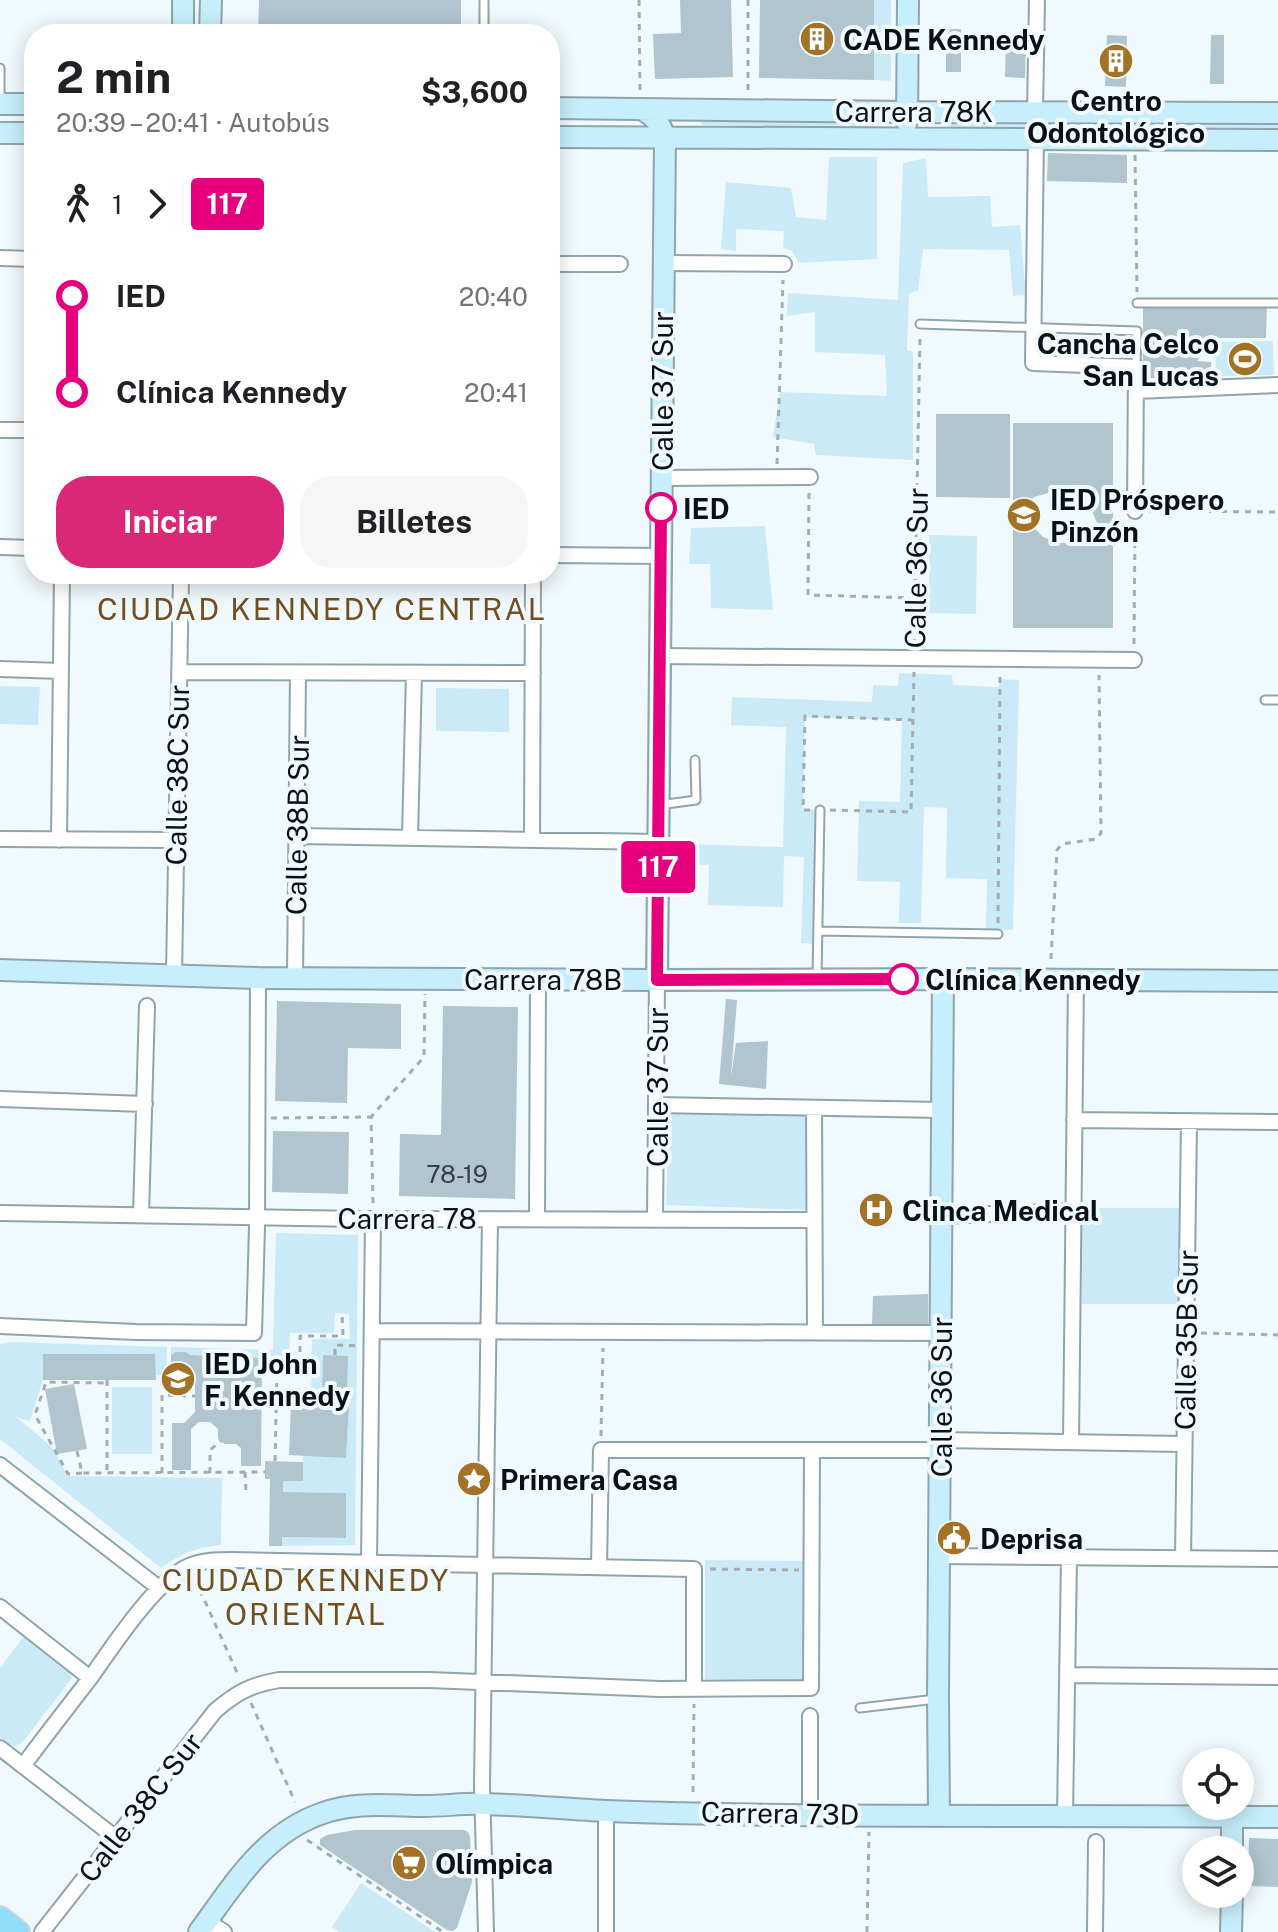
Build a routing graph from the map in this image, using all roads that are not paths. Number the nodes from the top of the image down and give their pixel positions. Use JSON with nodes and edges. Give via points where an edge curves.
{"nodes":[{"id":1,"x":183,"y":0,"type":"edge"},
{"id":2,"x":211,"y":0,"type":"edge"},
{"id":3,"x":484,"y":0,"type":"edge"},
{"id":4,"x":908,"y":0,"type":"edge"},
{"id":5,"x":921,"y":0,"type":"edge"},
{"id":6,"x":1037,"y":0,"type":"edge"},
{"id":7,"x":183,"y":24,"type":"edge"},
{"id":8,"x":210,"y":24,"type":"edge"},
{"id":9,"x":484,"y":24,"type":"edge"},
{"id":10,"x":0,"y":68,"type":"edge"},
{"id":11,"x":0,"y":104,"type":"edge"},
{"id":12,"x":24,"y":104,"type":"edge"},
{"id":13,"x":641,"y":104,"type":"junction"},
{"id":14,"x":560,"y":108,"type":"edge"},
{"id":15,"x":914,"y":112,"type":"junction"},
{"id":16,"x":1035,"y":112,"type":"junction"},
{"id":17,"x":1278,"y":113,"type":"edge"},
{"id":18,"x":0,"y":133,"type":"edge"},
{"id":19,"x":24,"y":133,"type":"edge"},
{"id":20,"x":560,"y":137,"type":"edge"},
{"id":21,"x":665,"y":138,"type":"junction"},
{"id":22,"x":913,"y":138,"type":"junction"},
{"id":23,"x":1036,"y":138,"type":"junction"},
{"id":24,"x":1278,"y":140,"type":"edge"},
{"id":25,"x":0,"y":258,"type":"edge"},
{"id":26,"x":24,"y":259,"type":"edge"},
{"id":27,"x":664,"y":263,"type":"junction"},
{"id":28,"x":560,"y":264,"type":"edge"},
{"id":29,"x":620,"y":264,"type":"dead end"},
{"id":30,"x":784,"y":264,"type":"road end"},
{"id":31,"x":1137,"y":303,"type":"road end"},
{"id":32,"x":1278,"y":303,"type":"edge"},
{"id":33,"x":920,"y":324,"type":"road end"},
{"id":34,"x":1034,"y":329,"type":"junction"},
{"id":35,"x":1136,"y":367,"type":"junction"},
{"id":36,"x":1278,"y":385,"type":"edge"},
{"id":37,"x":1136,"y":391,"type":"junction"},
{"id":38,"x":0,"y":430,"type":"edge"},
{"id":39,"x":24,"y":430,"type":"edge"},
{"id":40,"x":810,"y":477,"type":"road end"},
{"id":41,"x":662,"y":478,"type":"junction"},
{"id":42,"x":1135,"y":511,"type":"road end"},
{"id":43,"x":0,"y":547,"type":"edge"},
{"id":44,"x":24,"y":548,"type":"edge"},
{"id":45,"x":560,"y":555,"type":"edge"},
{"id":46,"x":661,"y":556,"type":"junction"},
{"id":47,"x":62,"y":584,"type":"edge"},
{"id":48,"x":181,"y":584,"type":"edge"},
{"id":49,"x":533,"y":584,"type":"edge"},
{"id":50,"x":660,"y":656,"type":"junction"},
{"id":51,"x":1134,"y":660,"type":"road end"},
{"id":52,"x":0,"y":669,"type":"edge"},
{"id":53,"x":61,"y":671,"type":"junction"},
{"id":54,"x":179,"y":672,"type":"junction"},
{"id":55,"x":298,"y":673,"type":"junction"},
{"id":56,"x":414,"y":673,"type":"junction"},
{"id":57,"x":533,"y":673,"type":"junction"},
{"id":58,"x":1265,"y":700,"type":"dead end"},
{"id":59,"x":1278,"y":700,"type":"edge"},
{"id":60,"x":695,"y":760,"type":"dead end"},
{"id":61,"x":658,"y":805,"type":"junction"},
{"id":62,"x":820,"y":810,"type":"road end"},
{"id":63,"x":297,"y":836,"type":"junction"},
{"id":64,"x":410,"y":838,"type":"junction"},
{"id":65,"x":0,"y":839,"type":"edge"},
{"id":66,"x":59,"y":840,"type":"junction"},
{"id":67,"x":176,"y":840,"type":"junction"},
{"id":68,"x":532,"y":840,"type":"junction"},
{"id":69,"x":658,"y":842,"type":"junction"},
{"id":70,"x":818,"y":931,"type":"junction"},
{"id":71,"x":998,"y":934,"type":"road end"},
{"id":72,"x":0,"y":970,"type":"edge"},
{"id":73,"x":174,"y":975,"type":"junction"},
{"id":74,"x":258,"y":978,"type":"junction"},
{"id":75,"x":295,"y":978,"type":"junction"},
{"id":76,"x":538,"y":978,"type":"junction"},
{"id":77,"x":817,"y":979,"type":"junction"},
{"id":78,"x":943,"y":979,"type":"junction"},
{"id":79,"x":1076,"y":979,"type":"junction"},
{"id":80,"x":657,"y":980,"type":"junction"},
{"id":81,"x":1278,"y":981,"type":"edge"},
{"id":82,"x":147,"y":1006,"type":"dead end"},
{"id":83,"x":0,"y":1099,"type":"edge"},
{"id":84,"x":145,"y":1104,"type":"junction"},
{"id":85,"x":656,"y":1105,"type":"junction"},
{"id":86,"x":814,"y":1108,"type":"junction"},
{"id":87,"x":942,"y":1110,"type":"junction"},
{"id":88,"x":1074,"y":1120,"type":"junction"},
{"id":89,"x":1189,"y":1121,"type":"junction"},
{"id":90,"x":1278,"y":1122,"type":"edge"},
{"id":91,"x":1073,"y":1211,"type":"junction"},
{"id":92,"x":0,"y":1213,"type":"edge"},
{"id":93,"x":141,"y":1215,"type":"junction"},
{"id":94,"x":942,"y":1216,"type":"junction"},
{"id":95,"x":257,"y":1217,"type":"junction"},
{"id":96,"x":373,"y":1219,"type":"junction"},
{"id":97,"x":490,"y":1219,"type":"junction"},
{"id":98,"x":537,"y":1219,"type":"junction"},
{"id":99,"x":655,"y":1220,"type":"junction"},
{"id":100,"x":814,"y":1220,"type":"junction"},
{"id":101,"x":0,"y":1326,"type":"edge"},
{"id":102,"x":372,"y":1331,"type":"junction"},
{"id":103,"x":488,"y":1331,"type":"junction"},
{"id":104,"x":815,"y":1332,"type":"junction"},
{"id":105,"x":941,"y":1333,"type":"junction"},
{"id":106,"x":1071,"y":1442,"type":"junction"},
{"id":107,"x":1184,"y":1444,"type":"junction"},
{"id":108,"x":941,"y":1445,"type":"junction"},
{"id":109,"x":812,"y":1450,"type":"junction"},
{"id":110,"x":0,"y":1465,"type":"edge"},
{"id":111,"x":940,"y":1556,"type":"junction"},
{"id":112,"x":1069,"y":1557,"type":"junction"},
{"id":113,"x":1183,"y":1558,"type":"junction"},
{"id":114,"x":1278,"y":1559,"type":"edge"},
{"id":115,"x":369,"y":1563,"type":"junction"},
{"id":116,"x":485,"y":1565,"type":"junction"},
{"id":117,"x":599,"y":1567,"type":"junction"},
{"id":118,"x":159,"y":1588,"type":"junction"},
{"id":119,"x":0,"y":1607,"type":"edge"},
{"id":120,"x":1067,"y":1675,"type":"junction"},
{"id":121,"x":1278,"y":1677,"type":"edge"},
{"id":122,"x":90,"y":1678,"type":"junction"},
{"id":123,"x":483,"y":1682,"type":"junction"},
{"id":124,"x":694,"y":1689,"type":"junction"},
{"id":125,"x":938,"y":1698,"type":"junction"},
{"id":126,"x":860,"y":1708,"type":"dead end"},
{"id":127,"x":810,"y":1716,"type":"dead end"},
{"id":128,"x":0,"y":1748,"type":"edge"},
{"id":129,"x":23,"y":1766,"type":"junction"},
{"id":130,"x":482,"y":1804,"type":"junction"},
{"id":131,"x":606,"y":1811,"type":"junction"},
{"id":132,"x":810,"y":1814,"type":"junction"},
{"id":133,"x":939,"y":1815,"type":"junction"},
{"id":134,"x":1065,"y":1815,"type":"junction"},
{"id":135,"x":1182,"y":1816,"type":"edge"},
{"id":136,"x":1254,"y":1817,"type":"edge"},
{"id":137,"x":1278,"y":1817,"type":"edge"},
{"id":138,"x":116,"y":1838,"type":"junction"},
{"id":139,"x":1096,"y":1842,"type":"dead end"},
{"id":140,"x":1232,"y":1908,"type":"edge"},
{"id":141,"x":0,"y":1918,"type":"edge"},
{"id":142,"x":210,"y":1928,"type":"edge"},
{"id":143,"x":18,"y":1932,"type":"edge"},
{"id":144,"x":42,"y":1932,"type":"edge"},
{"id":145,"x":486,"y":1932,"type":"edge"},
{"id":146,"x":606,"y":1932,"type":"edge"},
{"id":147,"x":1095,"y":1932,"type":"edge"},
{"id":148,"x":1231,"y":1932,"type":"edge"}],
"edges":[{"from":1,"to":7,"type":"street"},
{"from":2,"to":8,"type":"street"},
{"from":3,"to":9,"type":"lane"},
{"from":4,"to":15,"type":"street"},
{"from":5,"to":15,"type":"street"},
{"from":6,"to":16,"type":"street"},
{"from":10,"to":11,"type":"lane"},
{"from":11,"to":12,"type":"street"},
{"from":13,"to":14,"type":"street","name":"Carrera 78K"},
{"from":13,"to":15,"type":"street","name":"Carrera 78K"},
{"from":13,"to":21,"type":"street"},
{"from":15,"to":16,"type":"street","name":"Carrera 78K"},
{"from":15,"to":22,"type":"street"},
{"from":16,"to":17,"type":"street","name":"Carrera 78K"},
{"from":18,"to":19,"type":"street"},
{"from":20,"to":21,"type":"street","name":"Carrera 78K"},
{"from":21,"to":22,"type":"street","name":"Carrera 78K"},
{"from":21,"to":27,"type":"street","name":"Calle 37 Sur"},
{"from":22,"to":23,"type":"street","name":"Carrera 78K"},
{"from":23,"to":24,"type":"street","name":"Carrera 78K"},
{"from":23,"to":34,"type":"street"},
{"from":25,"to":26,"type":"street"},
{"from":27,"to":30,"type":"street"},
{"from":27,"to":41,"type":"street","name":"Calle 37 Sur"},
{"from":28,"to":29,"type":"street"},
{"from":31,"to":32,"type":"lane"},
{"from":33,"to":34,"type":"lane"},
{"from":34,"to":35,"type":"street","via":[[1033,363]]},
{"from":34,"to":35,"type":"lane","via":[[1137,331]]},
{"from":35,"to":37,"type":"street"},
{"from":36,"to":37,"type":"street"},
{"from":37,"to":42,"type":"street"},
{"from":38,"to":39,"type":"street"},
{"from":40,"to":41,"type":"street"},
{"from":41,"to":46,"type":"street","name":"Calle 37 Sur"},
{"from":43,"to":44,"type":"street"},
{"from":45,"to":46,"type":"street"},
{"from":46,"to":50,"type":"street","name":"Calle 37 Sur"},
{"from":47,"to":53,"type":"street"},
{"from":48,"to":54,"type":"street","name":"Calle 38C Sur"},
{"from":49,"to":57,"type":"street"},
{"from":50,"to":51,"type":"street"},
{"from":50,"to":61,"type":"street","name":"Calle 37 Sur"},
{"from":52,"to":53,"type":"street"},
{"from":53,"to":66,"type":"street"},
{"from":54,"to":55,"type":"street"},
{"from":54,"to":67,"type":"street","name":"Calle 38C Sur"},
{"from":55,"to":56,"type":"street"},
{"from":55,"to":63,"type":"street","name":"Calle 38B Sur"},
{"from":56,"to":57,"type":"street"},
{"from":56,"to":64,"type":"street"},
{"from":57,"to":68,"type":"street"},
{"from":58,"to":59,"type":"lane"},
{"from":60,"to":61,"type":"lane","via":[[696,800]]},
{"from":61,"to":69,"type":"street","name":"Calle 37 Sur"},
{"from":62,"to":70,"type":"lane"},
{"from":63,"to":64,"type":"street"},
{"from":63,"to":75,"type":"street","name":"Calle 38B Sur"},
{"from":64,"to":68,"type":"street"},
{"from":65,"to":66,"type":"street"},
{"from":66,"to":67,"type":"street"},
{"from":67,"to":73,"type":"street","name":"Calle 38C Sur"},
{"from":68,"to":69,"type":"street"},
{"from":69,"to":80,"type":"street","name":"Calle 37 Sur"},
{"from":70,"to":71,"type":"lane"},
{"from":70,"to":77,"type":"lane"},
{"from":72,"to":73,"type":"street","name":"Carrera 78B"},
{"from":73,"to":74,"type":"street","name":"Carrera 78B"},
{"from":74,"to":75,"type":"street","name":"Carrera 78B"},
{"from":74,"to":95,"type":"street"},
{"from":75,"to":76,"type":"street","name":"Carrera 78B"},
{"from":76,"to":80,"type":"street","name":"Carrera 78B"},
{"from":76,"to":98,"type":"street"},
{"from":77,"to":78,"type":"street","name":"Carrera 78B"},
{"from":77,"to":80,"type":"street","name":"Carrera 78B"},
{"from":78,"to":79,"type":"street","name":"Carrera 78B"},
{"from":78,"to":87,"type":"street","name":"Calle 36 Sur"},
{"from":79,"to":81,"type":"street","name":"Carrera 78B"},
{"from":79,"to":88,"type":"street"},
{"from":80,"to":85,"type":"street","name":"Calle 37 Sur"},
{"from":82,"to":84,"type":"street"},
{"from":83,"to":84,"type":"street"},
{"from":84,"to":93,"type":"street"},
{"from":85,"to":86,"type":"street"},
{"from":85,"to":99,"type":"street","name":"Calle 37 Sur"},
{"from":86,"to":87,"type":"street"},
{"from":86,"to":100,"type":"street"},
{"from":87,"to":94,"type":"street","name":"Calle 36 Sur"},
{"from":88,"to":89,"type":"street"},
{"from":88,"to":91,"type":"street"},
{"from":89,"to":90,"type":"street"},
{"from":89,"to":107,"type":"street","name":"Calle 35B Sur"},
{"from":91,"to":94,"type":"street"},
{"from":91,"to":106,"type":"street"},
{"from":92,"to":93,"type":"street","name":"Carrera 78"},
{"from":93,"to":95,"type":"street","name":"Carrera 78"},
{"from":94,"to":105,"type":"street","name":"Calle 36 Sur"},
{"from":95,"to":96,"type":"street","name":"Carrera 78"},
{"from":95,"to":101,"type":"street","via":[[254,1333]]},
{"from":96,"to":97,"type":"street","name":"Carrera 78"},
{"from":96,"to":102,"type":"street"},
{"from":97,"to":98,"type":"street","name":"Carrera 78"},
{"from":97,"to":103,"type":"street"},
{"from":98,"to":99,"type":"street","name":"Carrera 78"},
{"from":99,"to":100,"type":"street","name":"Carrera 78"},
{"from":100,"to":104,"type":"street"},
{"from":102,"to":103,"type":"street"},
{"from":102,"to":115,"type":"street"},
{"from":103,"to":104,"type":"street"},
{"from":103,"to":116,"type":"street"},
{"from":104,"to":105,"type":"street"},
{"from":105,"to":108,"type":"street","name":"Calle 36 Sur"},
{"from":106,"to":107,"type":"street"},
{"from":106,"to":108,"type":"street"},
{"from":107,"to":113,"type":"street","name":"Calle 35B Sur"},
{"from":108,"to":109,"type":"street"},
{"from":108,"to":111,"type":"street","name":"Calle 36 Sur"},
{"from":109,"to":117,"type":"street","via":[[601,1450]]},
{"from":109,"to":124,"type":"street","via":[[811,1688]]},
{"from":110,"to":118,"type":"street"},
{"from":111,"to":112,"type":"street"},
{"from":111,"to":125,"type":"street","name":"Calle 36 Sur"},
{"from":112,"to":113,"type":"street"},
{"from":112,"to":120,"type":"street"},
{"from":113,"to":114,"type":"street"},
{"from":115,"to":116,"type":"street"},
{"from":115,"to":118,"type":"street","via":[[207,1561],[189,1566]]},
{"from":116,"to":117,"type":"street"},
{"from":116,"to":123,"type":"street"},
{"from":117,"to":124,"type":"street","via":[[694,1569]]},
{"from":118,"to":122,"type":"street"},
{"from":119,"to":122,"type":"street"},
{"from":120,"to":121,"type":"street"},
{"from":120,"to":134,"type":"street"},
{"from":122,"to":129,"type":"street"},
{"from":123,"to":124,"type":"street"},
{"from":123,"to":130,"type":"street"},
{"from":123,"to":138,"type":"street","name":"Calle 38C Sur","via":[[279,1680],[245,1689],[215,1711]]},
{"from":125,"to":126,"type":"lane"},
{"from":125,"to":133,"type":"street","name":"Calle 36 Sur"},
{"from":127,"to":132,"type":"street"},
{"from":128,"to":129,"type":"street"},
{"from":129,"to":138,"type":"street"},
{"from":130,"to":131,"type":"street","name":"Carrera 73D"},
{"from":130,"to":142,"type":"street","name":"Carrera 73D","via":[[373,1804],[324,1812],[259,1853]]},
{"from":130,"to":145,"type":"street"},
{"from":131,"to":132,"type":"street","name":"Carrera 73D"},
{"from":131,"to":146,"type":"street"},
{"from":132,"to":133,"type":"street","name":"Carrera 73D"},
{"from":133,"to":134,"type":"street","name":"Carrera 73D"},
{"from":134,"to":135,"type":"street","name":"Carrera 73D"},
{"from":136,"to":137,"type":"street","name":"Carrera 73D"},
{"from":138,"to":144,"type":"street","name":"Calle 38C Sur"},
{"from":139,"to":147,"type":"street"},
{"from":140,"to":148,"type":"street"},
{"from":141,"to":143,"type":"main road"}]}
